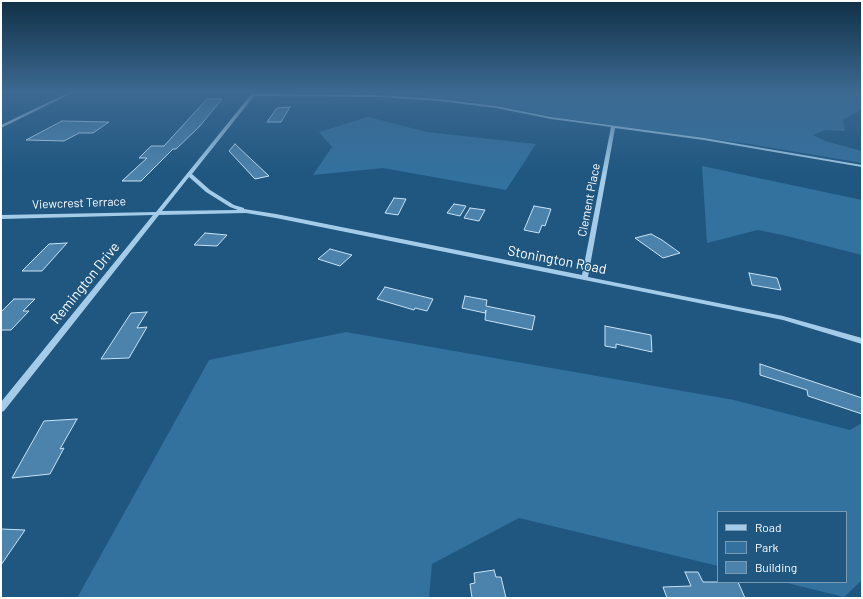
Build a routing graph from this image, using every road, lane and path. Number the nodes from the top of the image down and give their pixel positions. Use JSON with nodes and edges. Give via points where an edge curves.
{"nodes":[{"id":1,"x":14,"y":120,"type":"edge"},
{"id":2,"x":232,"y":120,"type":"edge"},
{"id":3,"x":564,"y":120,"type":"edge"},
{"id":4,"x":1,"y":126,"type":"edge"},
{"id":5,"x":613,"y":127,"type":"junction"},
{"id":6,"x":862,"y":166,"type":"edge"},
{"id":7,"x":189,"y":174,"type":"junction"},
{"id":8,"x":246,"y":211,"type":"junction"},
{"id":9,"x":158,"y":212,"type":"junction"},
{"id":10,"x":1,"y":217,"type":"edge"},
{"id":11,"x":585,"y":277,"type":"junction"},
{"id":12,"x":862,"y":341,"type":"edge"},
{"id":13,"x":1,"y":408,"type":"edge"}],
"edges":[{"from":1,"to":4,"type":"street"},
{"from":2,"to":7,"type":"street"},
{"from":3,"to":5,"type":"street"},
{"from":5,"to":6,"type":"street","via":[[704,139]]},
{"from":5,"to":11,"type":"street","name":"Clement Place"},
{"from":7,"to":8,"type":"street","name":"Stonington Road","via":[[208,191],[232,206]]},
{"from":7,"to":9,"type":"street","name":"Remington Drive"},
{"from":8,"to":9,"type":"street","name":"Stonington Road"},
{"from":8,"to":11,"type":"street","name":"Stonington Road"},
{"from":9,"to":10,"type":"street","name":"Viewcrest Terrace"},
{"from":9,"to":13,"type":"street","name":"Remington Drive"},
{"from":11,"to":12,"type":"street","name":"Stonington Road","via":[[783,318]]}]}
